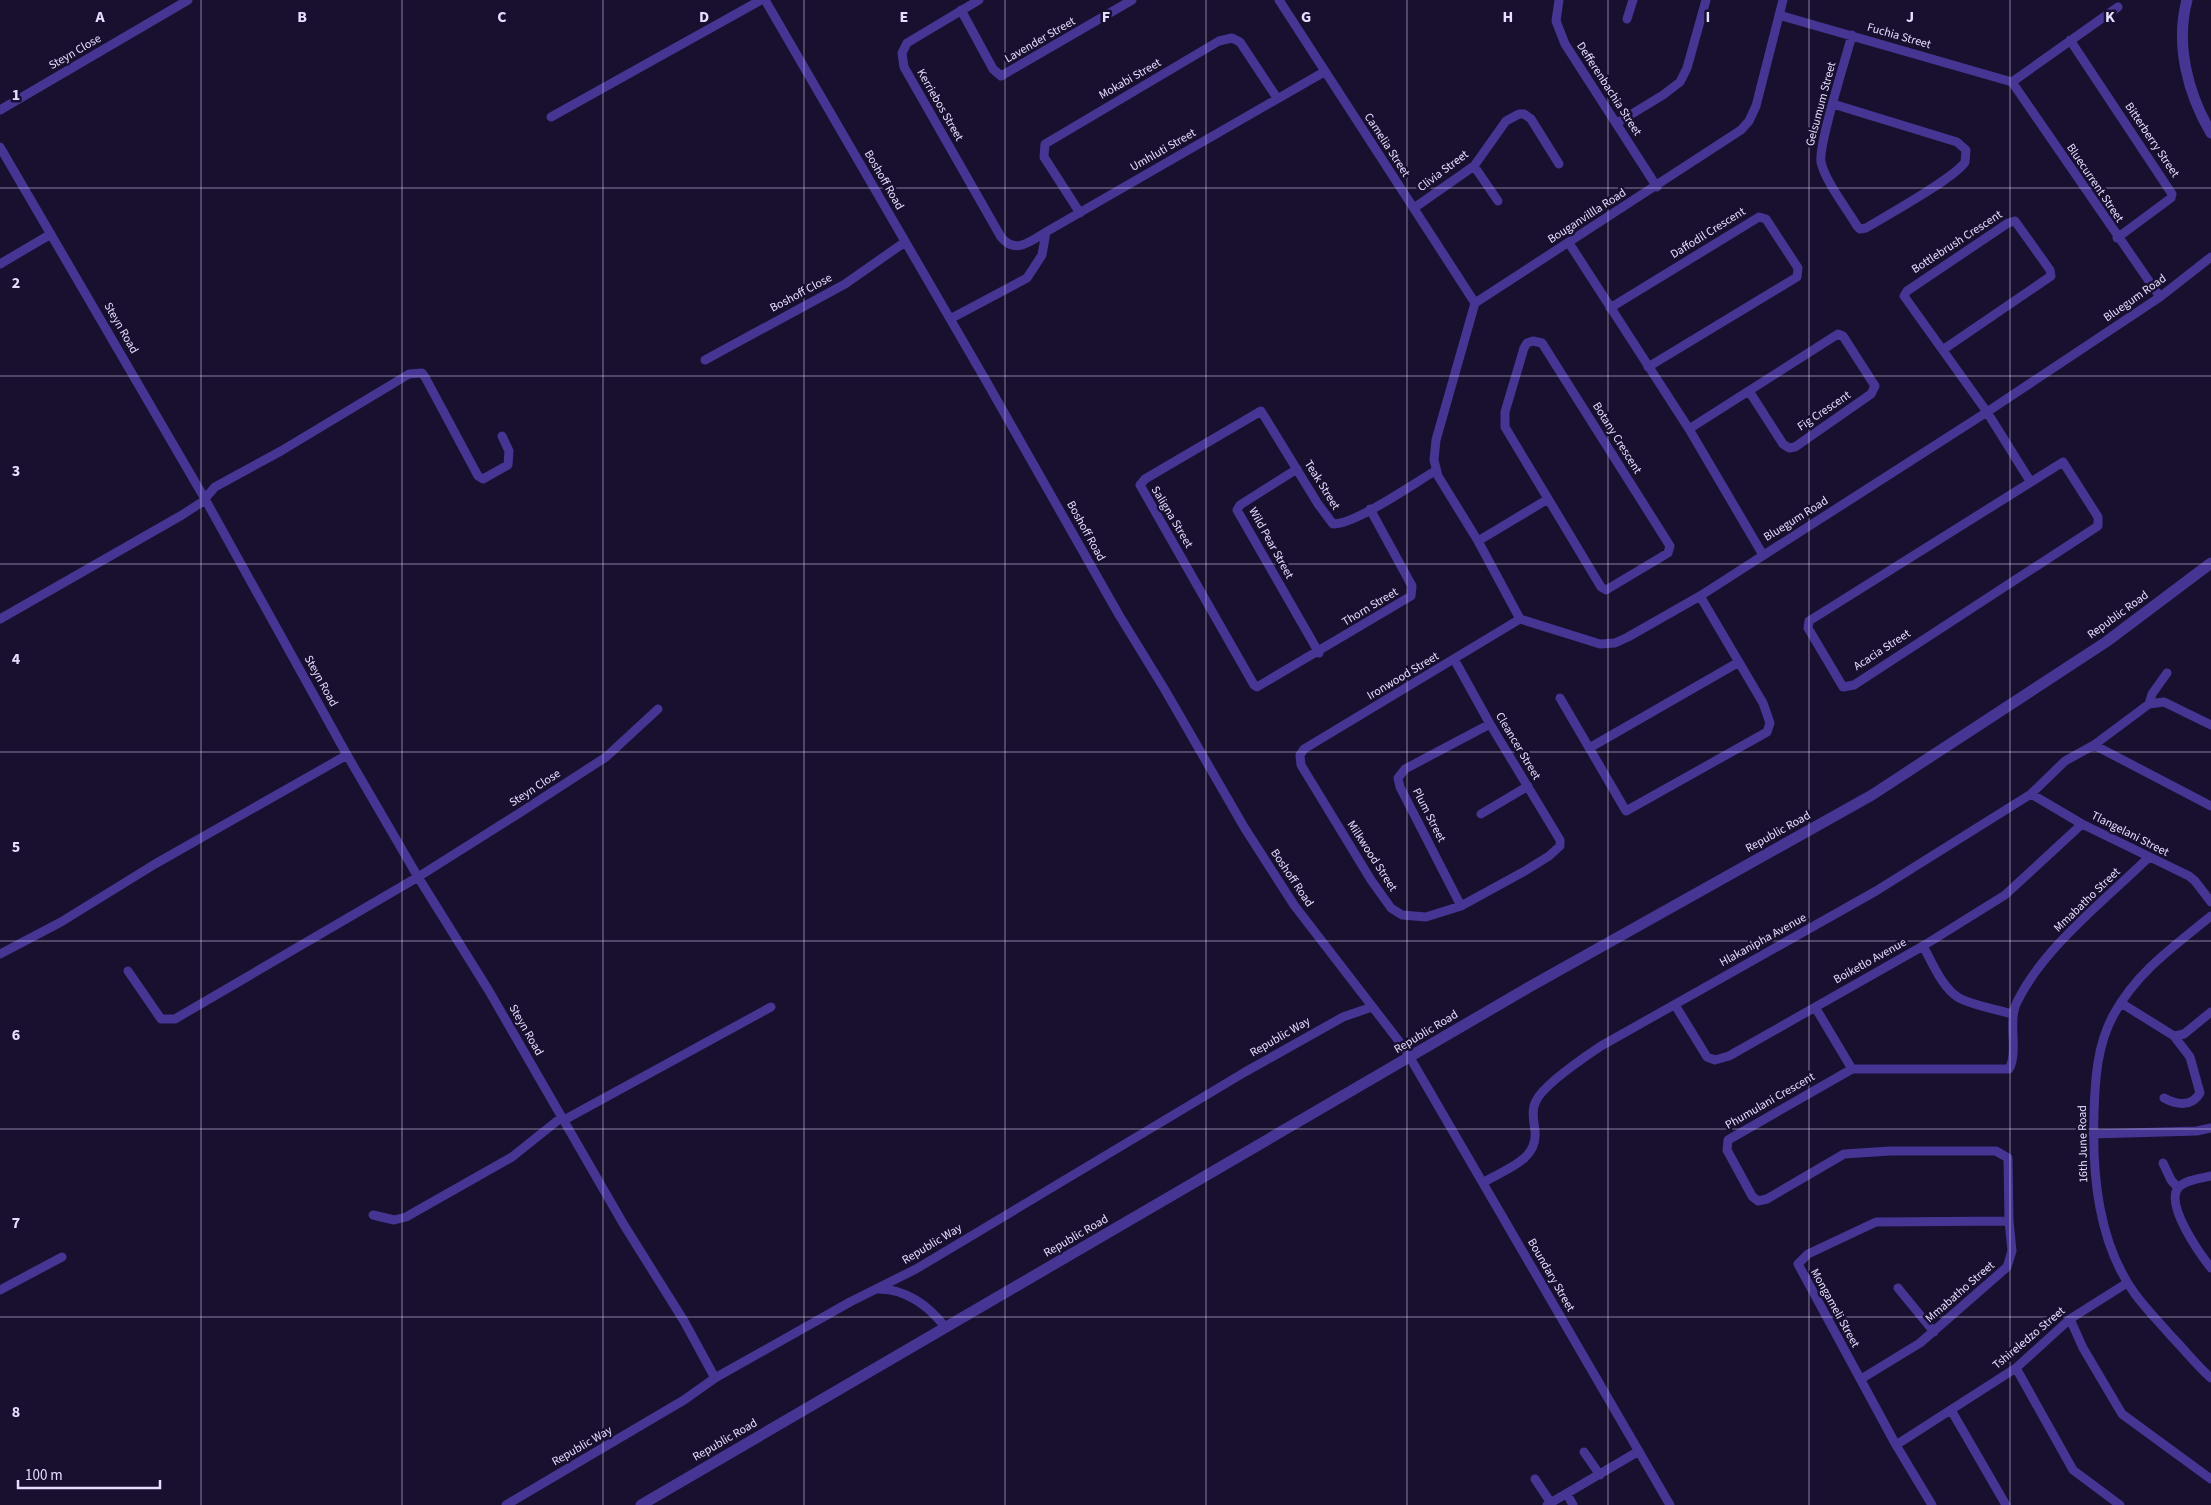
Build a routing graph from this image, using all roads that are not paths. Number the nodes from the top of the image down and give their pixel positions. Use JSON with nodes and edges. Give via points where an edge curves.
{"nodes":[{"id":1,"x":188,"y":0,"type":"edge"},
{"id":2,"x":763,"y":0,"type":"edge"},
{"id":3,"x":979,"y":0,"type":"edge"},
{"id":4,"x":1132,"y":0,"type":"edge"},
{"id":5,"x":1279,"y":0,"type":"edge"},
{"id":6,"x":1559,"y":0,"type":"edge"},
{"id":7,"x":1633,"y":0,"type":"edge"},
{"id":8,"x":1706,"y":0,"type":"edge"},
{"id":9,"x":1783,"y":0,"type":"edge"},
{"id":10,"x":2187,"y":0,"type":"edge"},
{"id":11,"x":2118,"y":7,"type":"dead end"},
{"id":12,"x":961,"y":10,"type":"junction"},
{"id":13,"x":1780,"y":15,"type":"junction"},
{"id":14,"x":1627,"y":19,"type":"dead end"},
{"id":15,"x":1852,"y":35,"type":"junction"},
{"id":16,"x":2070,"y":40,"type":"junction"},
{"id":17,"x":1324,"y":72,"type":"junction"},
{"id":18,"x":2012,"y":82,"type":"junction"},
{"id":19,"x":1277,"y":98,"type":"junction"},
{"id":20,"x":1834,"y":104,"type":"junction"},
{"id":21,"x":0,"y":110,"type":"edge"},
{"id":22,"x":551,"y":117,"type":"dead end"},
{"id":23,"x":1617,"y":123,"type":"junction"},
{"id":24,"x":2211,"y":133,"type":"edge"},
{"id":25,"x":0,"y":146,"type":"edge"},
{"id":26,"x":1559,"y":164,"type":"dead end"},
{"id":27,"x":1474,"y":166,"type":"junction"},
{"id":28,"x":1657,"y":187,"type":"junction"},
{"id":29,"x":1498,"y":201,"type":"dead end"},
{"id":30,"x":1414,"y":208,"type":"junction"},
{"id":31,"x":1080,"y":213,"type":"junction"},
{"id":32,"x":1046,"y":232,"type":"junction"},
{"id":33,"x":51,"y":234,"type":"junction"},
{"id":34,"x":2118,"y":238,"type":"junction"},
{"id":35,"x":905,"y":242,"type":"junction"},
{"id":36,"x":1569,"y":243,"type":"junction"},
{"id":37,"x":1014,"y":246,"type":"joint"},
{"id":38,"x":2211,"y":258,"type":"edge"},
{"id":39,"x":0,"y":264,"type":"edge"},
{"id":40,"x":2160,"y":297,"type":"junction"},
{"id":41,"x":1475,"y":303,"type":"junction"},
{"id":42,"x":1610,"y":308,"type":"junction"},
{"id":43,"x":950,"y":319,"type":"junction"},
{"id":44,"x":1944,"y":350,"type":"junction"},
{"id":45,"x":705,"y":360,"type":"dead end"},
{"id":46,"x":1648,"y":367,"type":"junction"},
{"id":47,"x":1749,"y":391,"type":"junction"},
{"id":48,"x":1262,"y":411,"type":"joint"},
{"id":49,"x":1987,"y":412,"type":"junction"},
{"id":50,"x":1689,"y":429,"type":"junction"},
{"id":51,"x":502,"y":436,"type":"dead end"},
{"id":52,"x":1297,"y":469,"type":"junction"},
{"id":53,"x":1435,"y":470,"type":"junction"},
{"id":54,"x":2030,"y":481,"type":"junction"},
{"id":55,"x":205,"y":499,"type":"junction"},
{"id":56,"x":1548,"y":499,"type":"junction"},
{"id":57,"x":1370,"y":509,"type":"junction"},
{"id":58,"x":1478,"y":541,"type":"junction"},
{"id":59,"x":1763,"y":555,"type":"junction"},
{"id":60,"x":2211,"y":563,"type":"edge"},
{"id":61,"x":1700,"y":596,"type":"junction"},
{"id":62,"x":0,"y":619,"type":"edge"},
{"id":63,"x":1520,"y":619,"type":"junction"},
{"id":64,"x":1319,"y":652,"type":"junction"},
{"id":65,"x":1454,"y":659,"type":"junction"},
{"id":66,"x":1739,"y":662,"type":"junction"},
{"id":67,"x":2167,"y":673,"type":"dead end"},
{"id":68,"x":1256,"y":687,"type":"joint"},
{"id":69,"x":1560,"y":698,"type":"dead end"},
{"id":70,"x":2149,"y":704,"type":"junction"},
{"id":71,"x":658,"y":709,"type":"dead end"},
{"id":72,"x":1490,"y":724,"type":"junction"},
{"id":73,"x":2211,"y":725,"type":"edge"},
{"id":74,"x":2094,"y":745,"type":"junction"},
{"id":75,"x":1590,"y":747,"type":"junction"},
{"id":76,"x":347,"y":755,"type":"junction"},
{"id":77,"x":1300,"y":755,"type":"joint"},
{"id":78,"x":1528,"y":786,"type":"junction"},
{"id":79,"x":2031,"y":794,"type":"junction"},
{"id":80,"x":2211,"y":806,"type":"edge"},
{"id":81,"x":1481,"y":814,"type":"dead end"},
{"id":82,"x":2082,"y":824,"type":"junction"},
{"id":83,"x":1560,"y":844,"type":"joint"},
{"id":84,"x":2148,"y":858,"type":"junction"},
{"id":85,"x":418,"y":877,"type":"junction"},
{"id":86,"x":2211,"y":902,"type":"edge"},
{"id":87,"x":1461,"y":906,"type":"junction"},
{"id":88,"x":2211,"y":916,"type":"edge"},
{"id":89,"x":1923,"y":946,"type":"junction"},
{"id":90,"x":0,"y":954,"type":"edge"},
{"id":91,"x":128,"y":971,"type":"dead end"},
{"id":92,"x":2121,"y":1003,"type":"junction"},
{"id":93,"x":1675,"y":1005,"type":"junction"},
{"id":94,"x":771,"y":1006,"type":"dead end"},
{"id":95,"x":1372,"y":1007,"type":"junction"},
{"id":96,"x":1815,"y":1007,"type":"junction"},
{"id":97,"x":2211,"y":1012,"type":"edge"},
{"id":98,"x":2012,"y":1014,"type":"junction"},
{"id":99,"x":2174,"y":1036,"type":"junction"},
{"id":100,"x":1411,"y":1057,"type":"junction"},
{"id":101,"x":1852,"y":1070,"type":"junction"},
{"id":102,"x":2006,"y":1070,"type":"joint"},
{"id":103,"x":2164,"y":1098,"type":"dead end"},
{"id":104,"x":563,"y":1119,"type":"junction"},
{"id":105,"x":2211,"y":1128,"type":"edge"},
{"id":106,"x":2093,"y":1134,"type":"junction"},
{"id":107,"x":2008,"y":1158,"type":"joint"},
{"id":108,"x":2162,"y":1163,"type":"dead end"},
{"id":109,"x":2211,"y":1176,"type":"edge"},
{"id":110,"x":1484,"y":1182,"type":"junction"},
{"id":111,"x":2178,"y":1188,"type":"junction"},
{"id":112,"x":373,"y":1215,"type":"dead end"},
{"id":113,"x":2009,"y":1220,"type":"junction"},
{"id":114,"x":62,"y":1257,"type":"dead end"},
{"id":115,"x":2211,"y":1268,"type":"edge"},
{"id":116,"x":2128,"y":1283,"type":"junction"},
{"id":117,"x":1898,"y":1288,"type":"dead end"},
{"id":118,"x":0,"y":1290,"type":"edge"},
{"id":119,"x":878,"y":1290,"type":"junction"},
{"id":120,"x":2070,"y":1319,"type":"junction"},
{"id":121,"x":945,"y":1328,"type":"junction"},
{"id":122,"x":1934,"y":1332,"type":"junction"},
{"id":123,"x":2016,"y":1368,"type":"junction"},
{"id":124,"x":715,"y":1378,"type":"junction"},
{"id":125,"x":2211,"y":1378,"type":"edge"},
{"id":126,"x":1861,"y":1379,"type":"junction"},
{"id":127,"x":1952,"y":1410,"type":"junction"},
{"id":128,"x":1896,"y":1445,"type":"junction"},
{"id":129,"x":1638,"y":1451,"type":"junction"},
{"id":130,"x":1584,"y":1452,"type":"dead end"},
{"id":131,"x":1600,"y":1475,"type":"junction"},
{"id":132,"x":1535,"y":1478,"type":"dead end"},
{"id":133,"x":2211,"y":1479,"type":"edge"},
{"id":134,"x":1567,"y":1494,"type":"junction"},
{"id":135,"x":1549,"y":1504,"type":"edge"},
{"id":136,"x":506,"y":1505,"type":"edge"},
{"id":137,"x":641,"y":1505,"type":"edge"},
{"id":138,"x":1573,"y":1505,"type":"edge"},
{"id":139,"x":1670,"y":1505,"type":"edge"},
{"id":140,"x":1932,"y":1505,"type":"edge"},
{"id":141,"x":2006,"y":1505,"type":"edge"},
{"id":142,"x":2120,"y":1505,"type":"edge"}],
"edges":[{"from":1,"to":21,"type":"street","name":"Steyn Close"},
{"from":2,"to":22,"type":"street"},
{"from":2,"to":35,"type":"street","name":"Boshoff Road"},
{"from":3,"to":12,"type":"street","name":"Kerriebos Street"},
{"from":4,"to":12,"type":"street","name":"Lavender Street","via":[[1001,76],[993,69]]},
{"from":5,"to":17,"type":"street","name":"Camelia Street"},
{"from":6,"to":23,"type":"street","name":"Defferenbachia Street","via":[[1556,21],[1561,36]]},
{"from":7,"to":14,"type":"street"},
{"from":8,"to":23,"type":"street","via":[[1680,82]]},
{"from":9,"to":13,"type":"street","name":"Bouganvillla Road"},
{"from":10,"to":24,"type":"street","via":[[2183,28],[2186,67],[2196,106]]},
{"from":11,"to":16,"type":"street"},
{"from":12,"to":37,"type":"street","name":"Kerriebos Street","via":[[906,43],[902,59],[1001,237]]},
{"from":13,"to":15,"type":"street","name":"Fuchia Street"},
{"from":13,"to":28,"type":"street","name":"Bouganvillla Road","via":[[1756,106],[1746,126]]},
{"from":15,"to":18,"type":"street","name":"Fuchia Street"},
{"from":15,"to":20,"type":"street","name":"Gelsumum Street"},
{"from":16,"to":18,"type":"street"},
{"from":16,"to":34,"type":"street","name":"Bitterberry Street","via":[[2172,194]]},
{"from":17,"to":19,"type":"street","name":"Umhluti Street"},
{"from":17,"to":30,"type":"street","name":"Camelia Street"},
{"from":18,"to":34,"type":"street","name":"Bluecurrent Street"},
{"from":19,"to":31,"type":"street","name":"Umhluti Street"},
{"from":19,"to":31,"type":"street","name":"Mokabi Street","via":[[1240,42],[1228,38],[1211,46],[1045,144],[1044,157]]},
{"from":20,"to":20,"type":"street","name":"Gelsumum Street","via":[[1821,162],[1861,229],[1958,170],[1965,162],[1966,150],[1957,142]]},
{"from":23,"to":28,"type":"street","name":"Defferenbachia Street"},
{"from":25,"to":33,"type":"street","name":"Steyn Road"},
{"from":26,"to":27,"type":"street","name":"Clivia Street","via":[[1530,119],[1519,114],[1502,126]]},
{"from":27,"to":29,"type":"street"},
{"from":27,"to":30,"type":"street","name":"Clivia Street"},
{"from":28,"to":36,"type":"street","name":"Bouganvillla Road"},
{"from":30,"to":41,"type":"street","name":"Camelia Street"},
{"from":31,"to":32,"type":"street","name":"Umhluti Street"},
{"from":32,"to":37,"type":"street","name":"Umhluti Street","via":[[1024,245]]},
{"from":32,"to":43,"type":"street","via":[[1042,255],[1027,278]]},
{"from":33,"to":39,"type":"street"},
{"from":33,"to":55,"type":"street","name":"Steyn Road"},
{"from":34,"to":40,"type":"street","name":"Bluecurrent Street"},
{"from":35,"to":43,"type":"street","name":"Boshoff Road"},
{"from":35,"to":45,"type":"street","name":"Boshoff Close","via":[[845,284]]},
{"from":36,"to":41,"type":"street","name":"Bouganvillla Road"},
{"from":36,"to":42,"type":"street"},
{"from":38,"to":40,"type":"street","name":"Bluegum Road"},
{"from":40,"to":49,"type":"street","name":"Bluegum Road"},
{"from":41,"to":53,"type":"street","via":[[1436,440]]},
{"from":42,"to":46,"type":"street"},
{"from":42,"to":46,"type":"street","name":"Daffodil Crescent","via":[[1759,217],[1766,219],[1798,268],[1797,277]]},
{"from":43,"to":95,"type":"street","name":"Boshoff Road","via":[[1260,853]]},
{"from":44,"to":44,"type":"street","name":"Bottlebrush Crescent","via":[[2051,276],[2014,220],[1907,291],[1905,298]]},
{"from":44,"to":49,"type":"street"},
{"from":46,"to":50,"type":"street"},
{"from":47,"to":47,"type":"street","name":"Fig Crescent","via":[[1840,334],[1874,382],[1875,391],[1795,447],[1788,448]]},
{"from":47,"to":50,"type":"street"},
{"from":48,"to":52,"type":"street","name":"Teak Street"},
{"from":48,"to":68,"type":"street","name":"Saligna Street","via":[[1140,485]]},
{"from":49,"to":54,"type":"street"},
{"from":49,"to":59,"type":"street","name":"Bluegum Road"},
{"from":50,"to":59,"type":"street"},
{"from":51,"to":55,"type":"street","via":[[509,451],[508,465],[483,479],[478,476],[425,377],[422,373],[408,374],[215,487]]},
{"from":52,"to":57,"type":"street","name":"Teak Street","via":[[1332,523],[1342,523]]},
{"from":52,"to":64,"type":"street","name":"Wild Pear Street","via":[[1237,510]]},
{"from":53,"to":57,"type":"street","name":"Teak Street"},
{"from":53,"to":58,"type":"street"},
{"from":54,"to":54,"type":"street","name":"Acacia Street","via":[[2063,462],[2098,517],[2098,525],[1854,685],[1843,687],[1808,628],[1809,621]]},
{"from":55,"to":62,"type":"street"},
{"from":55,"to":76,"type":"street","name":"Steyn Road"},
{"from":56,"to":56,"type":"street","name":"Botany Crescent","via":[[1504,422],[1524,348],[1533,341],[1542,343],[1670,550],[1604,590]]},
{"from":56,"to":58,"type":"street"},
{"from":57,"to":64,"type":"street","name":"Thorn Street","via":[[1412,586],[1412,594]]},
{"from":58,"to":63,"type":"street"},
{"from":59,"to":61,"type":"street","name":"Bluegum Road"},
{"from":60,"to":100,"type":"street","name":"Republic Road","via":[[2106,642],[1872,795]]},
{"from":61,"to":63,"type":"street","name":"Bluegum Road","via":[[1610,644],[1594,643]]},
{"from":61,"to":66,"type":"street"},
{"from":63,"to":65,"type":"street","name":"Ironwood Street"},
{"from":64,"to":68,"type":"street","name":"Thorn Street"},
{"from":65,"to":72,"type":"street","name":"Cleancer Street"},
{"from":65,"to":77,"type":"street","name":"Ironwood Street","via":[[1304,749]]},
{"from":66,"to":75,"type":"street"},
{"from":66,"to":75,"type":"street","via":[[1763,703],[1770,725],[1767,732],[1627,811]]},
{"from":67,"to":70,"type":"street"},
{"from":69,"to":75,"type":"street"},
{"from":70,"to":73,"type":"street","via":[[2164,702]]},
{"from":70,"to":74,"type":"street","name":"Hlakanipha Avenue"},
{"from":71,"to":85,"type":"street","name":"Steyn Close","via":[[606,757]]},
{"from":72,"to":78,"type":"street","name":"Cleancer Street"},
{"from":72,"to":87,"type":"street","name":"Plum Street","via":[[1405,769],[1398,776],[1398,783]]},
{"from":74,"to":79,"type":"street","name":"Hlakanipha Avenue","via":[[2065,761]]},
{"from":74,"to":80,"type":"street"},
{"from":76,"to":85,"type":"street","name":"Steyn Road"},
{"from":76,"to":90,"type":"street","via":[[61,922]]},
{"from":77,"to":87,"type":"street","name":"Milkwood Street","via":[[1301,765],[1391,908],[1402,915],[1422,918]]},
{"from":78,"to":81,"type":"street"},
{"from":78,"to":83,"type":"street","name":"Cleancer Street"},
{"from":79,"to":82,"type":"street","name":"Tlangelani Street"},
{"from":79,"to":93,"type":"street","name":"Hlakanipha Avenue","via":[[1850,907]]},
{"from":82,"to":84,"type":"street","name":"Tlangelani Street"},
{"from":82,"to":89,"type":"street","name":"Boiketlo Avenue","via":[[2005,895]]},
{"from":83,"to":87,"type":"street","name":"Milkwood Street","via":[[1533,866]]},
{"from":84,"to":86,"type":"street","name":"Tlangelani Street","via":[[2192,878]]},
{"from":84,"to":98,"type":"street","name":"Mmabatho Street","via":[[2053,950],[2027,983]]},
{"from":85,"to":91,"type":"street","name":"Steyn Close","via":[[175,1019],[161,1018]]},
{"from":85,"to":104,"type":"street","name":"Steyn Road"},
{"from":88,"to":92,"type":"street","name":"16th June Road","via":[[2146,970]]},
{"from":89,"to":96,"type":"street","name":"Boiketlo Avenue"},
{"from":89,"to":98,"type":"street","via":[[1954,994]]},
{"from":92,"to":99,"type":"street"},
{"from":92,"to":106,"type":"street","name":"16th June Road","via":[[2109,1023],[2100,1050]]},
{"from":93,"to":96,"type":"street","name":"Boiketlo Avenue","via":[[1704,1054],[1714,1060],[1729,1056]]},
{"from":93,"to":110,"type":"street","name":"Hlakanipha Avenue","via":[[1601,1046],[1553,1083],[1535,1102],[1532,1152]]},
{"from":94,"to":104,"type":"street"},
{"from":95,"to":100,"type":"street","name":"Boshoff Road"},
{"from":95,"to":119,"type":"street","name":"Republic Way","via":[[1343,1017],[1306,1037]]},
{"from":96,"to":101,"type":"street"},
{"from":97,"to":99,"type":"street","via":[[2184,1034]]},
{"from":98,"to":102,"type":"street","name":"Mmabatho Street","via":[[2011,1063]]},
{"from":99,"to":103,"type":"street","via":[[2190,1057],[2200,1093],[2196,1099],[2184,1104],[2175,1104]]},
{"from":100,"to":110,"type":"street","name":"Boundary Street"},
{"from":100,"to":121,"type":"street","name":"Republic Road"},
{"from":101,"to":102,"type":"street","name":"Phumulani Crescent"},
{"from":101,"to":107,"type":"street","name":"Phumulani Crescent","via":[[1728,1140],[1728,1150],[1755,1200],[1767,1199],[1847,1154],[1996,1151]]},
{"from":104,"to":112,"type":"street","via":[[512,1157],[406,1217],[394,1220]]},
{"from":104,"to":124,"type":"street","name":"Steyn Road"},
{"from":105,"to":106,"type":"street"},
{"from":106,"to":116,"type":"street","name":"16th June Road","via":[[2099,1207],[2116,1260]]},
{"from":107,"to":113,"type":"street","name":"Mmabatho Street"},
{"from":108,"to":111,"type":"street"},
{"from":109,"to":111,"type":"street"},
{"from":110,"to":129,"type":"street","name":"Boundary Street"},
{"from":111,"to":115,"type":"street","via":[[2179,1212],[2195,1248]]},
{"from":113,"to":122,"type":"street","name":"Mmabatho Street","via":[[2012,1256],[2007,1267]]},
{"from":113,"to":126,"type":"street","name":"Mongameli Street","via":[[1876,1222],[1801,1258],[1799,1270]]},
{"from":114,"to":118,"type":"street"},
{"from":116,"to":120,"type":"street","name":"Tshireledzo Street"},
{"from":116,"to":125,"type":"street","name":"16th June Road"},
{"from":117,"to":122,"type":"street"},
{"from":119,"to":121,"type":"street","via":[[894,1290],[908,1295],[935,1315]]},
{"from":119,"to":124,"type":"street","name":"Republic Way","via":[[850,1302]]},
{"from":120,"to":123,"type":"street","name":"Tshireledzo Street"},
{"from":120,"to":133,"type":"street","via":[[2083,1348],[2122,1414]]},
{"from":121,"to":137,"type":"street","name":"Republic Road"},
{"from":122,"to":126,"type":"street","name":"Mmabatho Street"},
{"from":123,"to":127,"type":"street","name":"Tshireledzo Street"},
{"from":123,"to":142,"type":"street","via":[[2076,1474]]},
{"from":124,"to":136,"type":"street","name":"Republic Way","via":[[684,1400]]},
{"from":126,"to":128,"type":"street","name":"Mongameli Street"},
{"from":127,"to":128,"type":"street","name":"Tshireledzo Street"},
{"from":127,"to":141,"type":"street"},
{"from":128,"to":140,"type":"street","name":"Mongameli Street"},
{"from":129,"to":131,"type":"street"},
{"from":129,"to":139,"type":"street","name":"Boundary Street"},
{"from":130,"to":131,"type":"street"},
{"from":131,"to":134,"type":"street"},
{"from":132,"to":135,"type":"street"},
{"from":134,"to":135,"type":"street"},
{"from":134,"to":138,"type":"street"}]}
